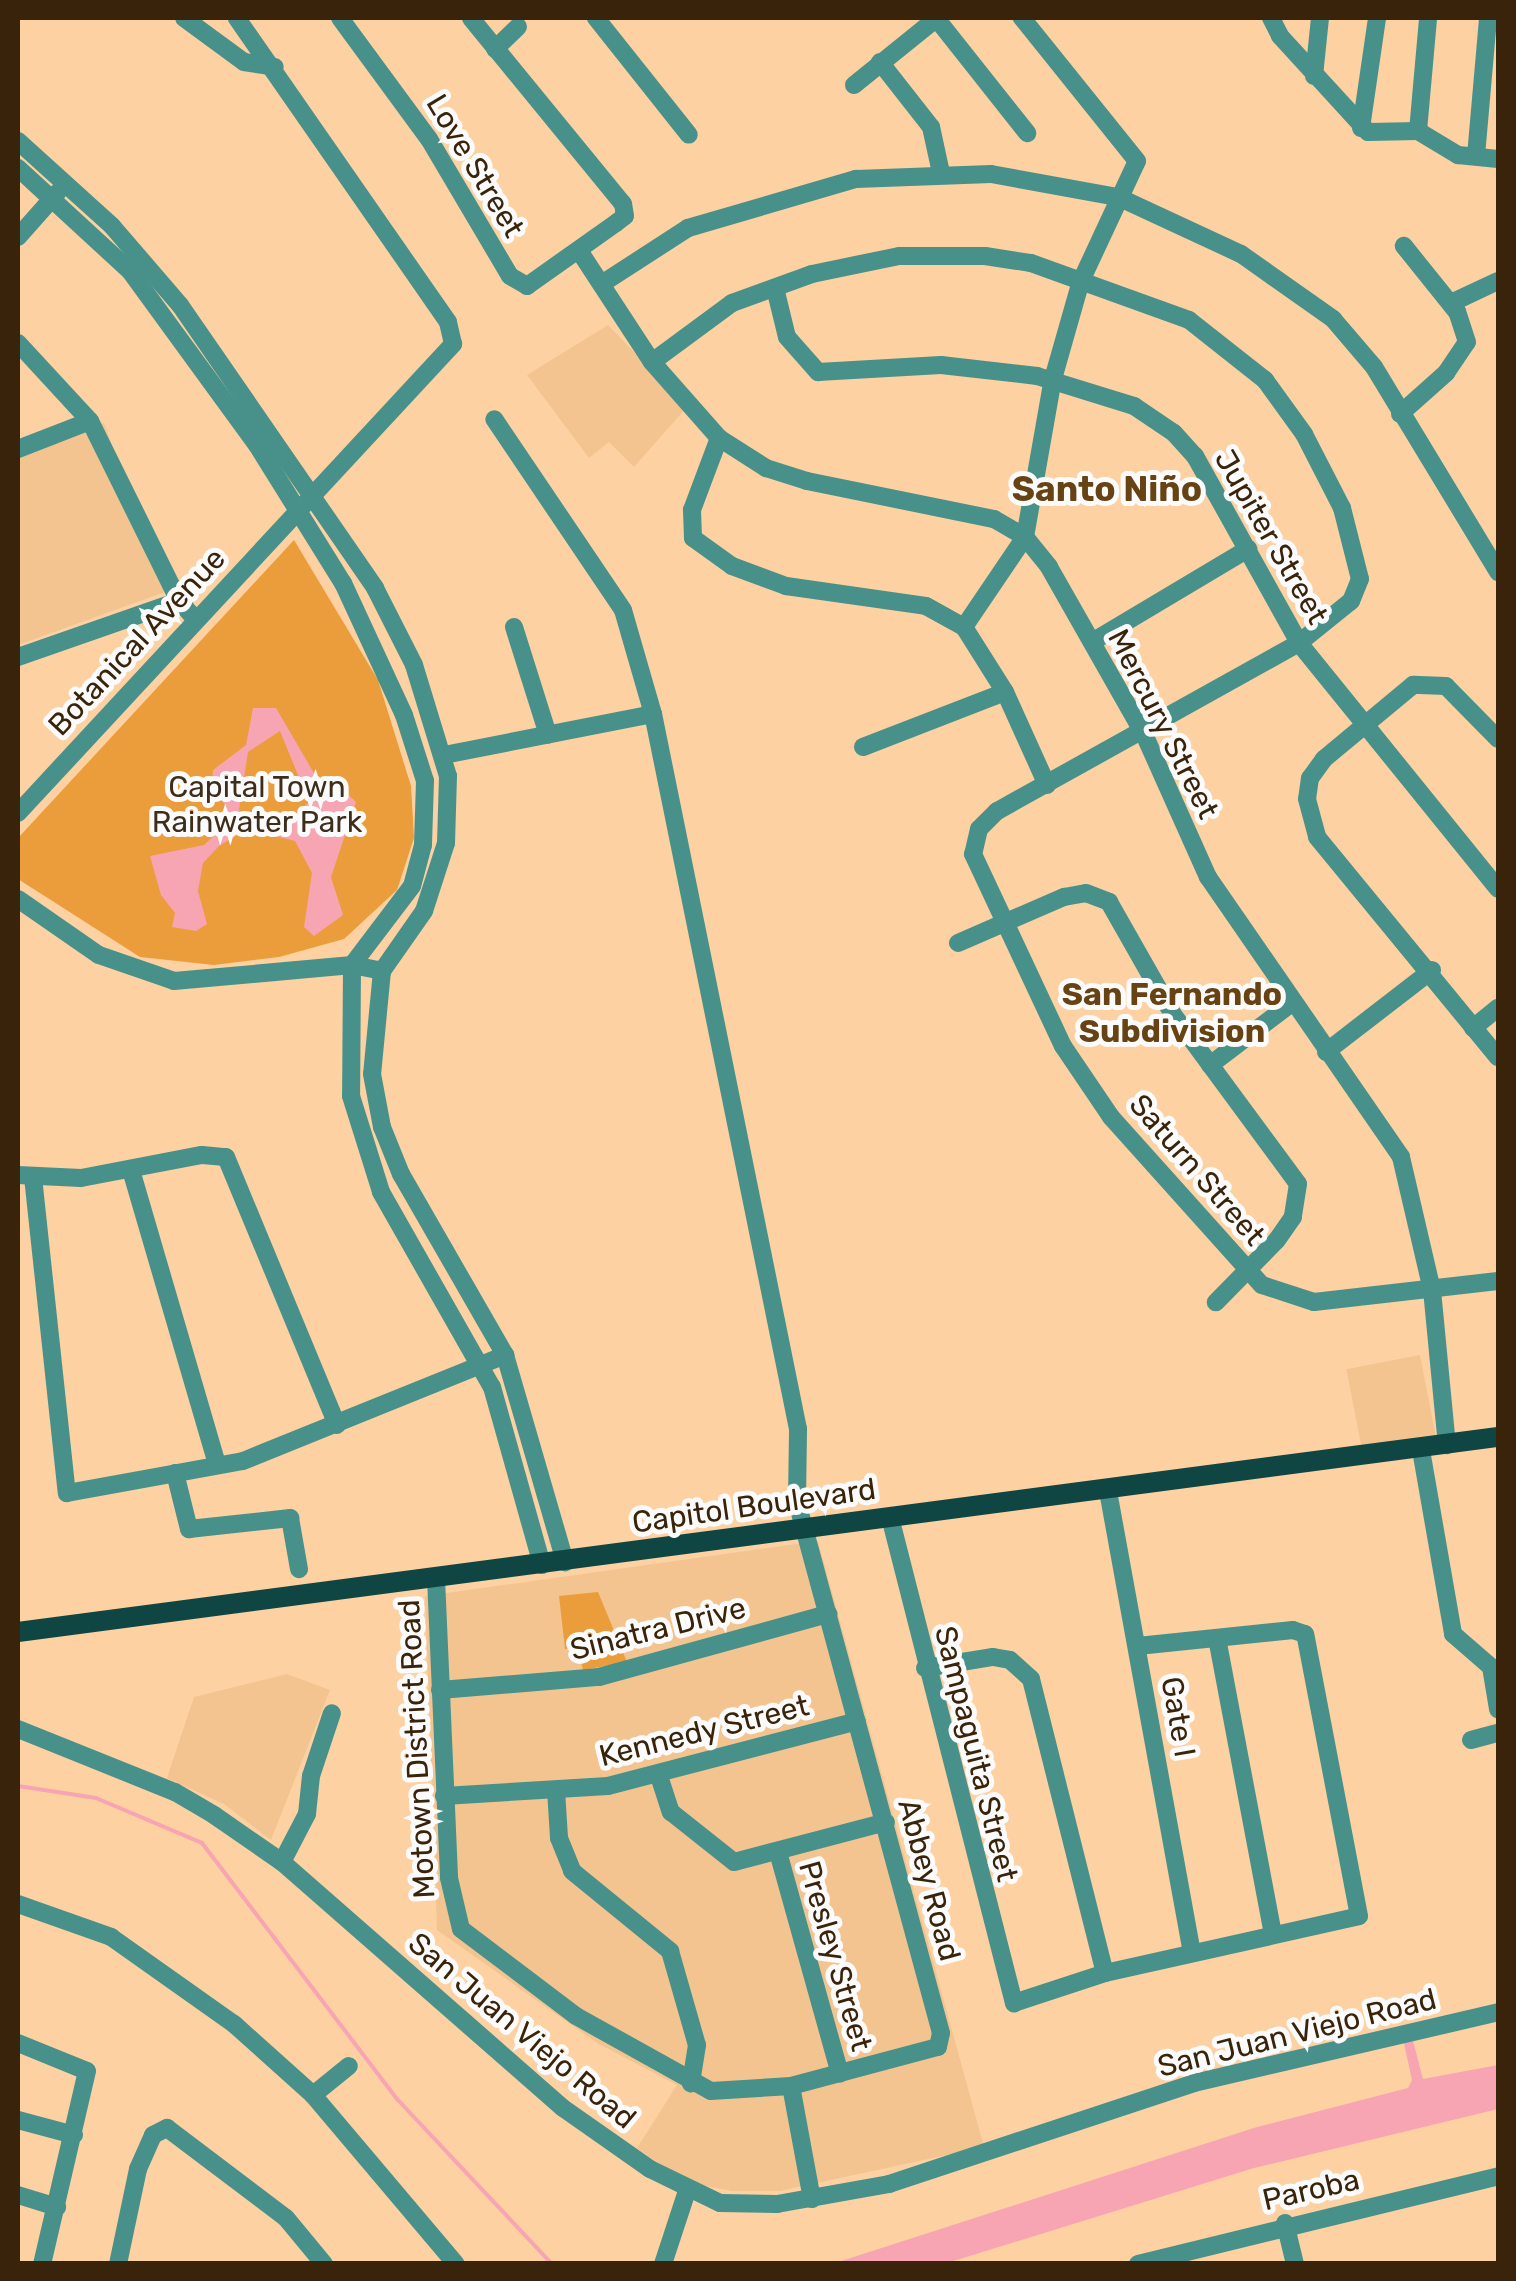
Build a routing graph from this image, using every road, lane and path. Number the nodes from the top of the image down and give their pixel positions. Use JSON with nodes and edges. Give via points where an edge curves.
{"nodes":[{"id":1,"x":184,"y":18,"type":"edge"},
{"id":2,"x":238,"y":18,"type":"edge"},
{"id":3,"x":340,"y":18,"type":"edge"},
{"id":4,"x":472,"y":18,"type":"edge"},
{"id":5,"x":936,"y":18,"type":"edge"},
{"id":6,"x":1022,"y":18,"type":"edge"},
{"id":7,"x":1271,"y":18,"type":"edge"},
{"id":8,"x":1320,"y":18,"type":"edge"},
{"id":9,"x":1376,"y":18,"type":"edge"},
{"id":10,"x":1428,"y":18,"type":"edge"},
{"id":11,"x":1488,"y":18,"type":"edge"},
{"id":12,"x":603,"y":20,"type":"edge"},
{"id":13,"x":518,"y":27,"type":"dead end"},
{"id":14,"x":495,"y":49,"type":"junction"},
{"id":15,"x":880,"y":62,"type":"junction"},
{"id":16,"x":275,"y":67,"type":"junction"},
{"id":17,"x":1314,"y":76,"type":"junction"},
{"id":18,"x":854,"y":85,"type":"dead end"},
{"id":19,"x":1361,"y":128,"type":"junction"},
{"id":20,"x":1418,"y":132,"type":"junction"},
{"id":21,"x":1028,"y":133,"type":"dead end"},
{"id":22,"x":689,"y":134,"type":"dead end"},
{"id":23,"x":18,"y":141,"type":"edge"},
{"id":24,"x":1476,"y":156,"type":"junction"},
{"id":25,"x":1498,"y":159,"type":"edge"},
{"id":26,"x":18,"y":168,"type":"edge"},
{"id":27,"x":941,"y":173,"type":"junction"},
{"id":28,"x":65,"y":184,"type":"junction"},
{"id":29,"x":1118,"y":197,"type":"junction"},
{"id":30,"x":52,"y":199,"type":"junction"},
{"id":31,"x":18,"y":238,"type":"edge"},
{"id":32,"x":1404,"y":246,"type":"dead end"},
{"id":33,"x":580,"y":252,"type":"junction"},
{"id":34,"x":1080,"y":281,"type":"junction"},
{"id":35,"x":1498,"y":281,"type":"edge"},
{"id":36,"x":602,"y":282,"type":"junction"},
{"id":37,"x":776,"y":292,"type":"junction"},
{"id":38,"x":1450,"y":303,"type":"junction"},
{"id":39,"x":18,"y":343,"type":"edge"},
{"id":40,"x":652,"y":362,"type":"junction"},
{"id":41,"x":1053,"y":379,"type":"junction"},
{"id":42,"x":1400,"y":414,"type":"junction"},
{"id":43,"x":494,"y":419,"type":"dead end"},
{"id":44,"x":90,"y":420,"type":"junction"},
{"id":45,"x":718,"y":438,"type":"junction"},
{"id":46,"x":18,"y":449,"type":"edge"},
{"id":47,"x":305,"y":502,"type":"junction"},
{"id":48,"x":1025,"y":537,"type":"junction"},
{"id":49,"x":1248,"y":549,"type":"junction"},
{"id":50,"x":1498,"y":572,"type":"edge"},
{"id":51,"x":179,"y":601,"type":"junction"},
{"id":52,"x":195,"y":618,"type":"junction"},
{"id":53,"x":514,"y":628,"type":"dead end"},
{"id":54,"x":964,"y":628,"type":"junction"},
{"id":55,"x":1092,"y":642,"type":"junction"},
{"id":56,"x":1298,"y":642,"type":"junction"},
{"id":57,"x":18,"y":656,"type":"edge"},
{"id":58,"x":1005,"y":692,"type":"junction"},
{"id":59,"x":652,"y":714,"type":"junction"},
{"id":60,"x":1367,"y":726,"type":"junction"},
{"id":61,"x":1144,"y":734,"type":"junction"},
{"id":62,"x":548,"y":735,"type":"junction"},
{"id":63,"x":1498,"y":739,"type":"edge"},
{"id":64,"x":863,"y":746,"type":"dead end"},
{"id":65,"x":444,"y":756,"type":"junction"},
{"id":66,"x":1047,"y":785,"type":"junction"},
{"id":67,"x":18,"y":814,"type":"edge"},
{"id":68,"x":1498,"y":889,"type":"edge"},
{"id":69,"x":18,"y":899,"type":"edge"},
{"id":70,"x":1000,"y":922,"type":"junction"},
{"id":71,"x":958,"y":942,"type":"dead end"},
{"id":72,"x":352,"y":965,"type":"junction"},
{"id":73,"x":1432,"y":970,"type":"junction"},
{"id":74,"x":382,"y":971,"type":"junction"},
{"id":75,"x":1293,"y":1002,"type":"junction"},
{"id":76,"x":1498,"y":1008,"type":"edge"},
{"id":77,"x":1473,"y":1028,"type":"junction"},
{"id":78,"x":1326,"y":1052,"type":"junction"},
{"id":79,"x":1498,"y":1057,"type":"edge"},
{"id":80,"x":1210,"y":1065,"type":"junction"},
{"id":81,"x":131,"y":1170,"type":"junction"},
{"id":82,"x":25,"y":1176,"type":"edge"},
{"id":83,"x":1248,"y":1269,"type":"junction"},
{"id":84,"x":1498,"y":1281,"type":"edge"},
{"id":85,"x":1432,"y":1290,"type":"junction"},
{"id":86,"x":1216,"y":1302,"type":"dead end"},
{"id":87,"x":505,"y":1355,"type":"junction"},
{"id":88,"x":481,"y":1364,"type":"junction"},
{"id":89,"x":337,"y":1424,"type":"junction"},
{"id":90,"x":1498,"y":1437,"type":"edge"},
{"id":91,"x":1447,"y":1446,"type":"junction"},
{"id":92,"x":1421,"y":1450,"type":"junction"},
{"id":93,"x":217,"y":1464,"type":"junction"},
{"id":94,"x":175,"y":1473,"type":"junction"},
{"id":95,"x":1108,"y":1491,"type":"junction"},
{"id":96,"x":890,"y":1517,"type":"junction"},
{"id":97,"x":802,"y":1528,"type":"junction"},
{"id":98,"x":566,"y":1562,"type":"junction"},
{"id":99,"x":542,"y":1565,"type":"junction"},
{"id":100,"x":299,"y":1568,"type":"dead end"},
{"id":101,"x":436,"y":1578,"type":"junction"},
{"id":102,"x":828,"y":1614,"type":"junction"},
{"id":103,"x":18,"y":1632,"type":"edge"},
{"id":104,"x":1217,"y":1638,"type":"junction"},
{"id":105,"x":1138,"y":1646,"type":"junction"},
{"id":106,"x":925,"y":1668,"type":"junction"},
{"id":107,"x":440,"y":1690,"type":"junction"},
{"id":108,"x":1498,"y":1710,"type":"edge"},
{"id":109,"x":332,"y":1714,"type":"dead end"},
{"id":110,"x":857,"y":1720,"type":"junction"},
{"id":111,"x":18,"y":1729,"type":"edge"},
{"id":112,"x":1498,"y":1734,"type":"edge"},
{"id":113,"x":1471,"y":1740,"type":"dead end"},
{"id":114,"x":659,"y":1776,"type":"junction"},
{"id":115,"x":556,"y":1790,"type":"junction"},
{"id":116,"x":444,"y":1796,"type":"junction"},
{"id":117,"x":886,"y":1822,"type":"junction"},
{"id":118,"x":778,"y":1852,"type":"junction"},
{"id":119,"x":282,"y":1862,"type":"junction"},
{"id":120,"x":18,"y":1904,"type":"edge"},
{"id":121,"x":1273,"y":1934,"type":"junction"},
{"id":122,"x":1192,"y":1952,"type":"junction"},
{"id":123,"x":1105,"y":1973,"type":"junction"},
{"id":124,"x":1498,"y":1993,"type":"edge"},
{"id":125,"x":1498,"y":2003,"type":"edge"},
{"id":126,"x":1498,"y":2012,"type":"edge"},
{"id":127,"x":18,"y":2043,"type":"edge"},
{"id":128,"x":933,"y":2050,"type":"joint"},
{"id":129,"x":348,"y":2066,"type":"dead end"},
{"id":130,"x":840,"y":2074,"type":"junction"},
{"id":131,"x":691,"y":2084,"type":"junction"},
{"id":132,"x":791,"y":2086,"type":"junction"},
{"id":133,"x":313,"y":2095,"type":"junction"},
{"id":134,"x":18,"y":2120,"type":"edge"},
{"id":135,"x":74,"y":2135,"type":"junction"},
{"id":136,"x":1498,"y":2176,"type":"edge"},
{"id":137,"x":687,"y":2191,"type":"junction"},
{"id":138,"x":18,"y":2195,"type":"edge"},
{"id":139,"x":812,"y":2198,"type":"junction"},
{"id":140,"x":57,"y":2207,"type":"junction"},
{"id":141,"x":1285,"y":2224,"type":"junction"},
{"id":142,"x":42,"y":2264,"type":"edge"},
{"id":143,"x":118,"y":2264,"type":"edge"},
{"id":144,"x":324,"y":2264,"type":"edge"},
{"id":145,"x":456,"y":2264,"type":"edge"},
{"id":146,"x":663,"y":2264,"type":"edge"},
{"id":147,"x":1138,"y":2264,"type":"edge"},
{"id":148,"x":1295,"y":2264,"type":"edge"}],
"edges":[{"from":1,"to":16,"type":"street","via":[[244,62]]},
{"from":2,"to":16,"type":"street"},
{"from":3,"to":33,"type":"street","name":"Love Street","via":[[429,139],[517,286],[541,280]]},
{"from":4,"to":14,"type":"street"},
{"from":5,"to":15,"type":"street"},
{"from":5,"to":21,"type":"street"},
{"from":6,"to":29,"type":"street","via":[[1136,153]]},
{"from":7,"to":17,"type":"street"},
{"from":8,"to":17,"type":"street"},
{"from":9,"to":19,"type":"street"},
{"from":10,"to":20,"type":"street"},
{"from":11,"to":24,"type":"street"},
{"from":12,"to":22,"type":"street"},
{"from":13,"to":14,"type":"street"},
{"from":14,"to":33,"type":"street","via":[[623,204],[624,216]]},
{"from":15,"to":18,"type":"street"},
{"from":15,"to":27,"type":"street","via":[[930,127]]},
{"from":16,"to":47,"type":"street","name":"Botanical Avenue","via":[[454,338]]},
{"from":17,"to":19,"type":"street"},
{"from":19,"to":20,"type":"street","via":[[1375,135]]},
{"from":20,"to":24,"type":"street","via":[[1458,155]]},
{"from":23,"to":28,"type":"street"},
{"from":24,"to":25,"type":"street"},
{"from":26,"to":30,"type":"street"},
{"from":27,"to":29,"type":"street","via":[[1018,177]]},
{"from":27,"to":36,"type":"street","via":[[856,179],[785,194],[688,228]]},
{"from":28,"to":30,"type":"street"},
{"from":28,"to":47,"type":"street","via":[[180,304]]},
{"from":29,"to":34,"type":"street"},
{"from":29,"to":42,"type":"street","via":[[1204,233],[1294,287],[1352,339]]},
{"from":30,"to":31,"type":"street"},
{"from":30,"to":47,"type":"street","via":[[130,271]]},
{"from":32,"to":38,"type":"street"},
{"from":33,"to":36,"type":"street"},
{"from":34,"to":37,"type":"street","name":"Saturn Street","via":[[985,256],[899,256],[844,264]]},
{"from":34,"to":41,"type":"street"},
{"from":34,"to":56,"type":"street","name":"Saturn Street","via":[[1201,328],[1265,380],[1304,434],[1342,508],[1360,579],[1340,612]]},
{"from":35,"to":38,"type":"street"},
{"from":36,"to":40,"type":"street"},
{"from":37,"to":40,"type":"street","name":"Saturn Street","via":[[732,304]]},
{"from":37,"to":41,"type":"street","name":"Jupiter Street","via":[[788,337],[818,372],[941,365]]},
{"from":38,"to":42,"type":"street","via":[[1467,342],[1446,373]]},
{"from":39,"to":44,"type":"street"},
{"from":40,"to":45,"type":"street"},
{"from":41,"to":48,"type":"street"},
{"from":41,"to":49,"type":"street","name":"Jupiter Street","via":[[1134,406],[1174,434]]},
{"from":42,"to":50,"type":"street"},
{"from":43,"to":59,"type":"street","name":"Abbey Road","via":[[623,610]]},
{"from":44,"to":46,"type":"street"},
{"from":44,"to":51,"type":"street"},
{"from":45,"to":48,"type":"street","via":[[766,468],[852,493],[904,497],[994,519]]},
{"from":45,"to":54,"type":"street","via":[[689,524],[693,538],[710,552],[786,586],[926,606]]},
{"from":47,"to":52,"type":"street","name":"Botanical Avenue"},
{"from":47,"to":65,"type":"street","via":[[406,649]]},
{"from":47,"to":72,"type":"street","via":[[382,659],[425,781],[423,845],[412,886]]},
{"from":48,"to":54,"type":"street"},
{"from":48,"to":55,"type":"street","name":"Mercury Street"},
{"from":49,"to":55,"type":"street"},
{"from":49,"to":56,"type":"street","name":"Jupiter Street"},
{"from":51,"to":52,"type":"street"},
{"from":51,"to":57,"type":"street"},
{"from":52,"to":67,"type":"street","name":"Botanical Avenue"},
{"from":53,"to":62,"type":"street"},
{"from":54,"to":58,"type":"street"},
{"from":55,"to":61,"type":"street","name":"Mercury Street"},
{"from":56,"to":60,"type":"street","name":"Jupiter Street"},
{"from":56,"to":61,"type":"street","name":"Saturn Street"},
{"from":58,"to":64,"type":"street"},
{"from":58,"to":66,"type":"street"},
{"from":59,"to":62,"type":"street"},
{"from":59,"to":97,"type":"street","name":"Abbey Road","via":[[798,1430]]},
{"from":60,"to":63,"type":"street","via":[[1413,685],[1429,682],[1466,700]]},
{"from":60,"to":68,"type":"street","name":"Jupiter Street"},
{"from":60,"to":73,"type":"street","via":[[1310,778],[1312,823]]},
{"from":61,"to":66,"type":"street","name":"Saturn Street"},
{"from":61,"to":75,"type":"street","name":"Mercury Street","via":[[1208,877]]},
{"from":62,"to":65,"type":"street"},
{"from":65,"to":74,"type":"street","via":[[449,810],[439,877],[412,934]]},
{"from":66,"to":70,"type":"street","name":"Saturn Street","via":[[996,811],[975,839],[973,854]]},
{"from":69,"to":72,"type":"street","via":[[100,954],[174,981]]},
{"from":70,"to":71,"type":"street"},
{"from":70,"to":80,"type":"street","via":[[1064,896],[1086,893],[1109,902]]},
{"from":70,"to":83,"type":"street","name":"Saturn Street","via":[[1062,1046],[1111,1117]]},
{"from":72,"to":74,"type":"street"},
{"from":72,"to":88,"type":"street","via":[[348,1067],[358,1132],[381,1192]]},
{"from":73,"to":77,"type":"street"},
{"from":73,"to":78,"type":"street"},
{"from":74,"to":87,"type":"street","via":[[372,1074],[386,1138]]},
{"from":75,"to":78,"type":"street","name":"Mercury Street"},
{"from":75,"to":80,"type":"street"},
{"from":76,"to":77,"type":"street"},
{"from":77,"to":79,"type":"street"},
{"from":78,"to":85,"type":"street","name":"Mercury Street","via":[[1370,1104],[1401,1157]]},
{"from":80,"to":83,"type":"street","via":[[1298,1184],[1292,1216]]},
{"from":81,"to":82,"type":"street"},
{"from":81,"to":89,"type":"street","via":[[218,1153],[234,1166]]},
{"from":81,"to":93,"type":"street"},
{"from":82,"to":94,"type":"street","via":[[67,1493]]},
{"from":83,"to":85,"type":"street","name":"Saturn Street","via":[[1274,1294],[1294,1300],[1340,1302]]},
{"from":83,"to":86,"type":"street"},
{"from":84,"to":85,"type":"street","name":"Saturn Street"},
{"from":85,"to":91,"type":"street","name":"Mercury Street"},
{"from":87,"to":88,"type":"street"},
{"from":87,"to":98,"type":"street"},
{"from":88,"to":89,"type":"street"},
{"from":88,"to":99,"type":"street"},
{"from":89,"to":93,"type":"street"},
{"from":90,"to":91,"type":"main road","name":"Capitol Boulevard"},
{"from":91,"to":92,"type":"main road","name":"Capitol Boulevard"},
{"from":92,"to":95,"type":"main road","name":"Capitol Boulevard"},
{"from":92,"to":108,"type":"street","via":[[1453,1634],[1490,1667]]},
{"from":93,"to":94,"type":"street"},
{"from":94,"to":100,"type":"street","via":[[189,1529],[290,1518]]},
{"from":95,"to":96,"type":"main road","name":"Capitol Boulevard"},
{"from":95,"to":105,"type":"street","name":"Gate I"},
{"from":96,"to":97,"type":"main road","name":"Capitol Boulevard"},
{"from":96,"to":106,"type":"street","name":"Sampaguita Street"},
{"from":97,"to":98,"type":"main road","name":"Capitol Boulevard"},
{"from":97,"to":102,"type":"street","name":"Abbey Road"},
{"from":98,"to":99,"type":"main road","name":"Capitol Boulevard"},
{"from":99,"to":101,"type":"main road","name":"Capitol Boulevard"},
{"from":101,"to":103,"type":"main road","name":"Capitol Boulevard"},
{"from":101,"to":107,"type":"street","name":"Motown District Road"},
{"from":102,"to":107,"type":"street","name":"Sinatra Drive","via":[[599,1677]]},
{"from":102,"to":110,"type":"street","name":"Abbey Road"},
{"from":104,"to":105,"type":"street"},
{"from":104,"to":121,"type":"street"},
{"from":104,"to":121,"type":"street","via":[[1305,1634],[1325,1717],[1360,1916]]},
{"from":105,"to":122,"type":"street","name":"Gate I"},
{"from":106,"to":123,"type":"street","via":[[992,1657],[1010,1660],[1031,1679]]},
{"from":106,"to":123,"type":"street","name":"Sampaguita Street","via":[[1014,2003]]},
{"from":107,"to":116,"type":"street","name":"Motown District Road"},
{"from":109,"to":119,"type":"street","via":[[310,1776],[307,1814]]},
{"from":110,"to":114,"type":"street","name":"Kennedy Street"},
{"from":110,"to":117,"type":"street","name":"Abbey Road"},
{"from":111,"to":119,"type":"street","name":"San Juan Viejo Road","via":[[175,1792]]},
{"from":112,"to":113,"type":"street"},
{"from":114,"to":115,"type":"street","name":"Kennedy Street"},
{"from":114,"to":118,"type":"street","via":[[670,1812],[722,1856],[747,1861]]},
{"from":115,"to":116,"type":"street","name":"Kennedy Street"},
{"from":115,"to":131,"type":"street","via":[[560,1838],[572,1871],[670,1951],[697,2046]]},
{"from":116,"to":131,"type":"street","name":"Motown District Road","via":[[452,1903],[461,1930],[576,2016]]},
{"from":117,"to":118,"type":"street"},
{"from":117,"to":128,"type":"street","name":"Abbey Road","via":[[940,2033]]},
{"from":118,"to":130,"type":"street","name":"Presley Street"},
{"from":119,"to":137,"type":"street","name":"San Juan Viejo Road","via":[[563,2108]]},
{"from":120,"to":133,"type":"street","via":[[78,1922],[139,1954],[213,2007]]},
{"from":121,"to":122,"type":"street"},
{"from":122,"to":123,"type":"street"},
{"from":124,"to":125,"type":"street"},
{"from":126,"to":139,"type":"street","name":"San Juan Viejo Road","via":[[1213,2078],[962,2164]]},
{"from":127,"to":135,"type":"street","via":[[87,2071]]},
{"from":128,"to":130,"type":"street","name":"Motown District Road"},
{"from":129,"to":133,"type":"street"},
{"from":130,"to":132,"type":"street","name":"Motown District Road"},
{"from":131,"to":132,"type":"street","name":"Motown District Road","via":[[731,2095]]},
{"from":132,"to":139,"type":"street"},
{"from":133,"to":145,"type":"street"},
{"from":134,"to":135,"type":"street"},
{"from":135,"to":140,"type":"street"},
{"from":136,"to":141,"type":"street","name":"Paroba"},
{"from":137,"to":139,"type":"street","name":"San Juan Viejo Road","via":[[749,2206]]},
{"from":137,"to":146,"type":"street"},
{"from":138,"to":140,"type":"street"},
{"from":140,"to":142,"type":"street"},
{"from":141,"to":147,"type":"street","name":"Paroba"},
{"from":141,"to":148,"type":"street"},
{"from":143,"to":144,"type":"street","via":[[138,2168],[153,2135],[167,2128],[286,2218]]}]}
